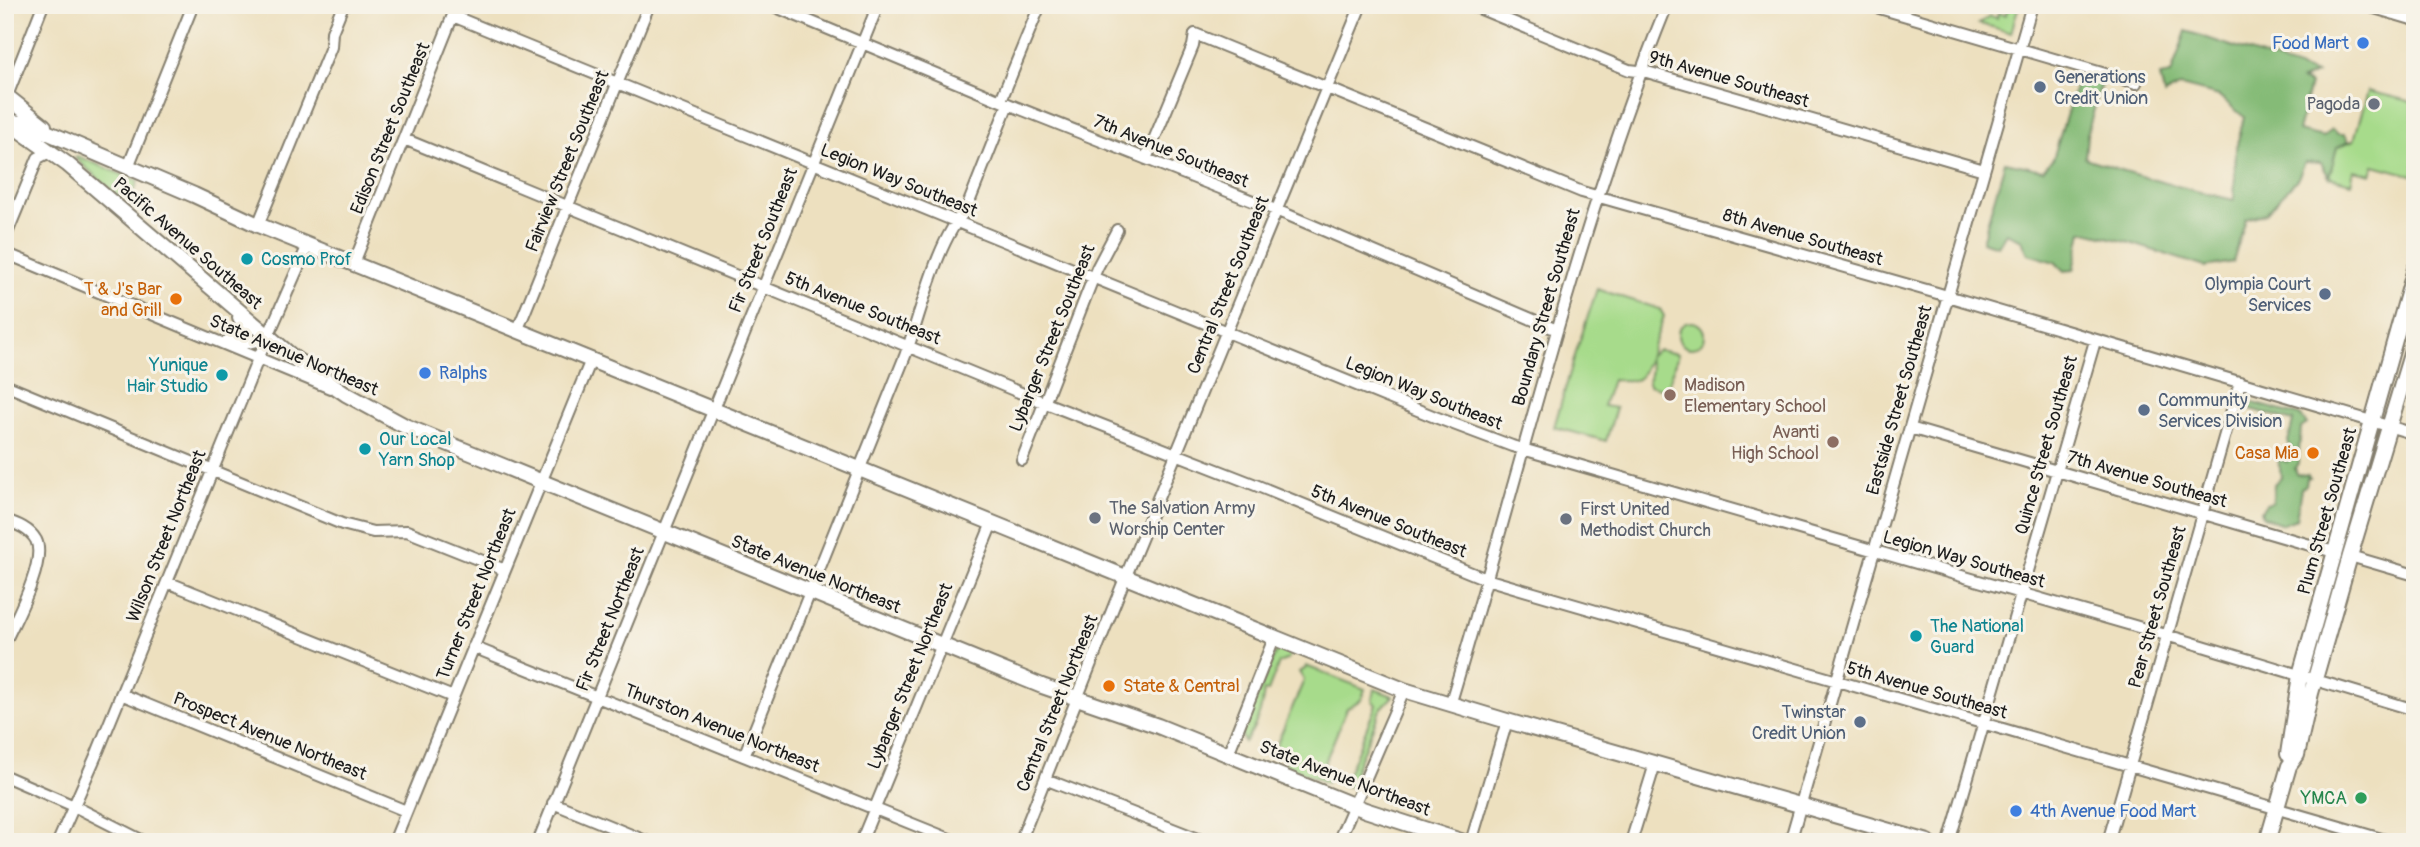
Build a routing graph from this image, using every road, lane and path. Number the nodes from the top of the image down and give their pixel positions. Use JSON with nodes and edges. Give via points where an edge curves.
{"nodes":[{"id":1,"x":43,"y":5,"type":"edge"},
{"id":2,"x":193,"y":5,"type":"edge"},
{"id":3,"x":343,"y":5,"type":"edge"},
{"id":4,"x":649,"y":5,"type":"edge"},
{"id":5,"x":771,"y":5,"type":"edge"},
{"id":6,"x":878,"y":5,"type":"edge"},
{"id":7,"x":1040,"y":5,"type":"edge"},
{"id":8,"x":1361,"y":5,"type":"edge"},
{"id":9,"x":1471,"y":5,"type":"edge"},
{"id":10,"x":1667,"y":5,"type":"edge"},
{"id":11,"x":1869,"y":5,"type":"edge"},
{"id":12,"x":2032,"y":5,"type":"edge"},
{"id":13,"x":2364,"y":5,"type":"edge"},
{"id":14,"x":455,"y":10,"type":"edge"},
{"id":15,"x":2415,"y":20,"type":"edge"},
{"id":16,"x":863,"y":43,"type":"junction"},
{"id":17,"x":2019,"y":49,"type":"junction"},
{"id":18,"x":1640,"y":72,"type":"junction"},
{"id":19,"x":617,"y":83,"type":"junction"},
{"id":20,"x":2136,"y":83,"type":"dead end"},
{"id":21,"x":1327,"y":89,"type":"junction"},
{"id":22,"x":6,"y":96,"type":"edge"},
{"id":23,"x":1004,"y":102,"type":"junction"},
{"id":24,"x":7,"y":122,"type":"edge"},
{"id":25,"x":404,"y":139,"type":"junction"},
{"id":26,"x":64,"y":141,"type":"junction"},
{"id":27,"x":51,"y":151,"type":"junction"},
{"id":28,"x":1146,"y":159,"type":"junction"},
{"id":29,"x":813,"y":164,"type":"junction"},
{"id":30,"x":128,"y":167,"type":"junction"},
{"id":31,"x":1984,"y":170,"type":"junction"},
{"id":32,"x":1597,"y":196,"type":"junction"},
{"id":33,"x":569,"y":206,"type":"junction"},
{"id":34,"x":1277,"y":213,"type":"junction"},
{"id":35,"x":956,"y":221,"type":"junction"},
{"id":36,"x":258,"y":225,"type":"junction"},
{"id":37,"x":1117,"y":230,"type":"dead end"},
{"id":38,"x":5,"y":238,"type":"edge"},
{"id":39,"x":308,"y":245,"type":"junction"},
{"id":40,"x":5,"y":253,"type":"edge"},
{"id":41,"x":354,"y":263,"type":"junction"},
{"id":42,"x":2415,"y":269,"type":"edge"},
{"id":43,"x":1094,"y":278,"type":"junction"},
{"id":44,"x":763,"y":286,"type":"junction"},
{"id":45,"x":1948,"y":296,"type":"junction"},
{"id":46,"x":223,"y":299,"type":"junction"},
{"id":47,"x":164,"y":318,"type":"junction"},
{"id":48,"x":518,"y":329,"type":"junction"},
{"id":49,"x":1557,"y":330,"type":"junction"},
{"id":50,"x":1228,"y":333,"type":"junction"},
{"id":51,"x":268,"y":338,"type":"junction"},
{"id":52,"x":2095,"y":341,"type":"junction"},
{"id":53,"x":2415,"y":341,"type":"edge"},
{"id":54,"x":229,"y":342,"type":"junction"},
{"id":55,"x":909,"y":346,"type":"junction"},
{"id":56,"x":258,"y":359,"type":"junction"},
{"id":57,"x":591,"y":360,"type":"junction"},
{"id":58,"x":2240,"y":382,"type":"junction"},
{"id":59,"x":5,"y":385,"type":"edge"},
{"id":60,"x":346,"y":394,"type":"junction"},
{"id":61,"x":1043,"y":402,"type":"junction"},
{"id":62,"x":713,"y":410,"type":"junction"},
{"id":63,"x":2372,"y":421,"type":"junction"},
{"id":64,"x":2389,"y":426,"type":"junction"},
{"id":65,"x":1910,"y":428,"type":"junction"},
{"id":66,"x":2415,"y":434,"type":"edge"},
{"id":67,"x":1522,"y":449,"type":"junction"},
{"id":68,"x":1177,"y":455,"type":"junction"},
{"id":69,"x":1021,"y":460,"type":"dead end"},
{"id":70,"x":859,"y":468,"type":"junction"},
{"id":71,"x":212,"y":470,"type":"junction"},
{"id":72,"x":2057,"y":471,"type":"junction"},
{"id":73,"x":541,"y":483,"type":"junction"},
{"id":74,"x":2202,"y":513,"type":"junction"},
{"id":75,"x":5,"y":520,"type":"edge"},
{"id":76,"x":992,"y":523,"type":"junction"},
{"id":77,"x":664,"y":533,"type":"junction"},
{"id":78,"x":1874,"y":551,"type":"junction"},
{"id":79,"x":2334,"y":552,"type":"junction"},
{"id":80,"x":2350,"y":556,"type":"junction"},
{"id":81,"x":505,"y":570,"type":"junction"},
{"id":82,"x":2415,"y":575,"type":"edge"},
{"id":83,"x":1126,"y":578,"type":"junction"},
{"id":84,"x":1486,"y":579,"type":"junction"},
{"id":85,"x":167,"y":582,"type":"junction"},
{"id":86,"x":809,"y":592,"type":"junction"},
{"id":87,"x":2022,"y":594,"type":"junction"},
{"id":88,"x":2167,"y":636,"type":"junction"},
{"id":89,"x":1274,"y":638,"type":"junction"},
{"id":90,"x":5,"y":642,"type":"edge"},
{"id":91,"x":942,"y":646,"type":"junction"},
{"id":92,"x":474,"y":647,"type":"junction"},
{"id":93,"x":2300,"y":675,"type":"junction"},
{"id":94,"x":2315,"y":680,"type":"junction"},
{"id":95,"x":1836,"y":681,"type":"junction"},
{"id":96,"x":1404,"y":690,"type":"junction"},
{"id":97,"x":121,"y":694,"type":"junction"},
{"id":98,"x":453,"y":697,"type":"junction"},
{"id":99,"x":597,"y":697,"type":"junction"},
{"id":100,"x":1079,"y":699,"type":"junction"},
{"id":101,"x":1450,"y":705,"type":"junction"},
{"id":102,"x":2415,"y":710,"type":"edge"},
{"id":103,"x":1507,"y":721,"type":"junction"},
{"id":104,"x":1983,"y":724,"type":"junction"},
{"id":105,"x":1228,"y":754,"type":"junction"},
{"id":106,"x":744,"y":756,"type":"junction"},
{"id":107,"x":1655,"y":764,"type":"junction"},
{"id":108,"x":2289,"y":766,"type":"junction"},
{"id":109,"x":2131,"y":767,"type":"junction"},
{"id":110,"x":5,"y":776,"type":"edge"},
{"id":111,"x":1045,"y":779,"type":"junction"},
{"id":112,"x":553,"y":803,"type":"junction"},
{"id":113,"x":1354,"y":805,"type":"junction"},
{"id":114,"x":1800,"y":805,"type":"junction"},
{"id":115,"x":74,"y":806,"type":"junction"},
{"id":116,"x":875,"y":809,"type":"junction"},
{"id":117,"x":2277,"y":810,"type":"junction"},
{"id":118,"x":406,"y":811,"type":"junction"},
{"id":119,"x":58,"y":842,"type":"edge"},
{"id":120,"x":145,"y":842,"type":"edge"},
{"id":121,"x":394,"y":842,"type":"edge"},
{"id":122,"x":538,"y":842,"type":"edge"},
{"id":123,"x":648,"y":842,"type":"edge"},
{"id":124,"x":861,"y":842,"type":"edge"},
{"id":125,"x":957,"y":842,"type":"edge"},
{"id":126,"x":1020,"y":842,"type":"edge"},
{"id":127,"x":1206,"y":842,"type":"edge"},
{"id":128,"x":1338,"y":842,"type":"edge"},
{"id":129,"x":1464,"y":842,"type":"edge"},
{"id":130,"x":1472,"y":842,"type":"edge"},
{"id":131,"x":1631,"y":842,"type":"edge"},
{"id":132,"x":1790,"y":842,"type":"edge"},
{"id":133,"x":1928,"y":842,"type":"edge"},
{"id":134,"x":1949,"y":842,"type":"edge"},
{"id":135,"x":2108,"y":842,"type":"edge"},
{"id":136,"x":2267,"y":842,"type":"edge"},
{"id":137,"x":2392,"y":842,"type":"edge"}],
"edges":[{"from":1,"to":22,"type":"street"},
{"from":2,"to":30,"type":"street"},
{"from":3,"to":36,"type":"street","via":[[331,47]]},
{"from":4,"to":19,"type":"street","name":"Fairview Street Southeast"},
{"from":5,"to":16,"type":"street","name":"7th Avenue Southeast"},
{"from":6,"to":16,"type":"street","name":"Fir Street Southeast"},
{"from":7,"to":23,"type":"street"},
{"from":8,"to":21,"type":"street","name":"Central Street Southeast"},
{"from":9,"to":18,"type":"street","name":"9th Avenue Southeast"},
{"from":10,"to":18,"type":"street","name":"Boundary Street Southeast"},
{"from":11,"to":17,"type":"street"},
{"from":12,"to":17,"type":"street","name":"Eastside Street Southeast"},
{"from":13,"to":15,"type":"street"},
{"from":14,"to":19,"type":"street","name":"Legion Way Southeast"},
{"from":14,"to":25,"type":"street","name":"Edison Street Southeast"},
{"from":16,"to":23,"type":"street","name":"7th Avenue Southeast"},
{"from":16,"to":29,"type":"street","name":"Fir Street Southeast"},
{"from":17,"to":20,"type":"street"},
{"from":17,"to":31,"type":"street","name":"Eastside Street Southeast"},
{"from":18,"to":31,"type":"street","name":"9th Avenue Southeast"},
{"from":18,"to":32,"type":"street","name":"Boundary Street Southeast"},
{"from":19,"to":29,"type":"street","name":"Legion Way Southeast"},
{"from":19,"to":33,"type":"street","name":"Fairview Street Southeast"},
{"from":21,"to":28,"type":"street","name":"8th Avenue Southeast","via":[[1195,34]]},
{"from":21,"to":32,"type":"street","name":"8th Avenue Southeast"},
{"from":21,"to":34,"type":"street","name":"Central Street Southeast"},
{"from":22,"to":26,"type":"main road"},
{"from":23,"to":28,"type":"street","name":"7th Avenue Southeast"},
{"from":23,"to":35,"type":"street","via":[[966,210]]},
{"from":24,"to":26,"type":"main road","via":[[28,125]]},
{"from":24,"to":27,"type":"main road","name":"Pacific Avenue Southeast"},
{"from":25,"to":33,"type":"street","name":"5th Avenue Southeast"},
{"from":25,"to":41,"type":"street","name":"Edison Street Southeast"},
{"from":26,"to":30,"type":"main road"},
{"from":27,"to":30,"type":"main road","via":[[63,147]]},
{"from":27,"to":38,"type":"street","via":[[38,158]]},
{"from":27,"to":46,"type":"main road","name":"Pacific Avenue Southeast"},
{"from":28,"to":34,"type":"street","name":"7th Avenue Southeast"},
{"from":29,"to":35,"type":"street","name":"Legion Way Southeast"},
{"from":29,"to":44,"type":"street","name":"Fir Street Southeast"},
{"from":30,"to":36,"type":"main road"},
{"from":31,"to":45,"type":"street","name":"Eastside Street Southeast"},
{"from":32,"to":45,"type":"street","name":"8th Avenue Southeast"},
{"from":32,"to":49,"type":"street","name":"Boundary Street Southeast"},
{"from":33,"to":44,"type":"street","name":"5th Avenue Southeast"},
{"from":33,"to":48,"type":"street","name":"Fairview Street Southeast"},
{"from":34,"to":49,"type":"street","name":"7th Avenue Southeast"},
{"from":34,"to":50,"type":"street","name":"Central Street Southeast"},
{"from":35,"to":43,"type":"street","name":"Legion Way Southeast"},
{"from":35,"to":55,"type":"street"},
{"from":36,"to":39,"type":"main road"},
{"from":37,"to":43,"type":"street","name":"Lybarger Street Southeast"},
{"from":39,"to":41,"type":"main road"},
{"from":39,"to":51,"type":"street","name":"Wilson Street Northeast"},
{"from":40,"to":47,"type":"street","name":"State Avenue Northeast"},
{"from":41,"to":48,"type":"main road"},
{"from":42,"to":63,"type":"main road","name":"Plum Street Southeast"},
{"from":43,"to":50,"type":"street","name":"Legion Way Southeast"},
{"from":43,"to":61,"type":"street","name":"Lybarger Street Southeast"},
{"from":44,"to":55,"type":"street","name":"5th Avenue Southeast"},
{"from":44,"to":62,"type":"street","name":"Fir Street Southeast"},
{"from":45,"to":52,"type":"street","name":"8th Avenue Southeast"},
{"from":45,"to":65,"type":"street","name":"Eastside Street Southeast"},
{"from":46,"to":51,"type":"main road","name":"Pacific Avenue Southeast"},
{"from":46,"to":54,"type":"main road","via":[[247,332],[243,340]]},
{"from":47,"to":54,"type":"street","name":"State Avenue Northeast"},
{"from":47,"to":56,"type":"street","name":"State Avenue Northeast"},
{"from":48,"to":57,"type":"main road"},
{"from":49,"to":67,"type":"street","name":"Boundary Street Southeast"},
{"from":50,"to":67,"type":"street","name":"Legion Way Southeast"},
{"from":50,"to":68,"type":"street","name":"Central Street Southeast"},
{"from":51,"to":54,"type":"street","via":[[244,344]]},
{"from":51,"to":56,"type":"street","name":"Wilson Street Northeast"},
{"from":51,"to":60,"type":"main road","name":"Pacific Avenue Southeast"},
{"from":52,"to":58,"type":"street","name":"8th Avenue Southeast"},
{"from":52,"to":72,"type":"street","name":"Quince Street Southeast"},
{"from":53,"to":64,"type":"main road","name":"Plum Street Southeast"},
{"from":55,"to":61,"type":"street","name":"5th Avenue Southeast"},
{"from":55,"to":70,"type":"street"},
{"from":56,"to":60,"type":"street","name":"State Avenue Northeast"},
{"from":56,"to":71,"type":"street","name":"Wilson Street Northeast"},
{"from":57,"to":62,"type":"main road"},
{"from":57,"to":73,"type":"street","name":"Turner Street Northeast"},
{"from":58,"to":63,"type":"street","name":"8th Avenue Southeast"},
{"from":58,"to":74,"type":"street","name":"Pear Street Southeast"},
{"from":59,"to":71,"type":"street"},
{"from":60,"to":73,"type":"main road","name":"State Avenue Northeast","via":[[416,431]]},
{"from":61,"to":68,"type":"street","name":"5th Avenue Southeast"},
{"from":61,"to":69,"type":"street","name":"Lybarger Street Southeast"},
{"from":62,"to":70,"type":"main road"},
{"from":62,"to":77,"type":"street","name":"Fir Street Northeast"},
{"from":63,"to":64,"type":"street","name":"8th Avenue Southeast"},
{"from":63,"to":79,"type":"main road","name":"Plum Street Southeast"},
{"from":64,"to":66,"type":"street","name":"8th Avenue Southeast"},
{"from":64,"to":80,"type":"main road","name":"Plum Street Southeast"},
{"from":65,"to":72,"type":"street","name":"7th Avenue Southeast"},
{"from":65,"to":78,"type":"street","name":"Eastside Street Southeast"},
{"from":67,"to":78,"type":"street","name":"Legion Way Southeast"},
{"from":67,"to":84,"type":"street","name":"Boundary Street Southeast"},
{"from":68,"to":83,"type":"street","name":"Central Street Southeast"},
{"from":68,"to":84,"type":"street","name":"5th Avenue Southeast"},
{"from":70,"to":76,"type":"main road"},
{"from":70,"to":86,"type":"street"},
{"from":71,"to":81,"type":"street","via":[[342,524],[373,531],[407,531]]},
{"from":71,"to":85,"type":"street","name":"Wilson Street Northeast"},
{"from":72,"to":74,"type":"street","name":"7th Avenue Southeast"},
{"from":72,"to":87,"type":"street","name":"Quince Street Southeast"},
{"from":73,"to":77,"type":"main road","name":"State Avenue Northeast"},
{"from":73,"to":81,"type":"street","name":"Turner Street Northeast"},
{"from":74,"to":79,"type":"street","name":"7th Avenue Southeast"},
{"from":74,"to":88,"type":"street","name":"Pear Street Southeast"},
{"from":75,"to":90,"type":"street","via":[[27,530],[38,544],[35,572]]},
{"from":76,"to":83,"type":"main road"},
{"from":76,"to":91,"type":"street","name":"Lybarger Street Northeast"},
{"from":77,"to":86,"type":"main road","name":"State Avenue Northeast"},
{"from":77,"to":99,"type":"street","name":"Fir Street Northeast"},
{"from":78,"to":87,"type":"street","name":"Legion Way Southeast"},
{"from":78,"to":95,"type":"street","name":"Eastside Street Southeast"},
{"from":79,"to":93,"type":"main road","name":"Plum Street Southeast"},
{"from":80,"to":82,"type":"street"},
{"from":80,"to":94,"type":"main road","name":"Plum Street Southeast"},
{"from":81,"to":92,"type":"street","name":"Turner Street Northeast"},
{"from":83,"to":89,"type":"main road"},
{"from":83,"to":100,"type":"street","name":"Central Street Northeast"},
{"from":84,"to":95,"type":"street","name":"5th Avenue Southeast"},
{"from":84,"to":101,"type":"street","name":"Boundary Street Southeast"},
{"from":85,"to":97,"type":"street","name":"Wilson Street Northeast"},
{"from":85,"to":98,"type":"street"},
{"from":86,"to":91,"type":"main road","name":"State Avenue Northeast"},
{"from":86,"to":106,"type":"street"},
{"from":87,"to":88,"type":"street","name":"Legion Way Southeast"},
{"from":87,"to":104,"type":"street","name":"Quince Street Southeast"},
{"from":88,"to":93,"type":"street","name":"Legion Way Southeast"},
{"from":88,"to":109,"type":"street","name":"Pear Street Southeast"},
{"from":89,"to":96,"type":"main road"},
{"from":89,"to":105,"type":"street"},
{"from":91,"to":100,"type":"main road","name":"State Avenue Northeast"},
{"from":91,"to":116,"type":"street","name":"Lybarger Street Northeast"},
{"from":92,"to":98,"type":"street","name":"Turner Street Northeast"},
{"from":92,"to":99,"type":"street","name":"Thurston Avenue Northeast"},
{"from":93,"to":94,"type":"street","name":"Legion Way Southeast"},
{"from":93,"to":108,"type":"main road","name":"Plum Street Southeast"},
{"from":94,"to":102,"type":"street","name":"Legion Way Southeast"},
{"from":94,"to":108,"type":"main road","name":"Plum Street Southeast","via":[[2297,755]]},
{"from":95,"to":104,"type":"street","name":"5th Avenue Southeast"},
{"from":95,"to":114,"type":"street","name":"Eastside Street Southeast"},
{"from":96,"to":101,"type":"main road"},
{"from":96,"to":113,"type":"street"},
{"from":97,"to":115,"type":"street","name":"Wilson Street Northeast"},
{"from":97,"to":118,"type":"street","name":"Prospect Avenue Northeast"},
{"from":98,"to":118,"type":"street","name":"Turner Street Northeast"},
{"from":99,"to":106,"type":"street","name":"Thurston Avenue Northeast"},
{"from":99,"to":112,"type":"street","name":"Fir Street Northeast"},
{"from":100,"to":105,"type":"main road","name":"State Avenue Northeast"},
{"from":100,"to":111,"type":"street","name":"Central Street Northeast"},
{"from":101,"to":103,"type":"main road"},
{"from":103,"to":107,"type":"main road"},
{"from":103,"to":130,"type":"street"},
{"from":104,"to":109,"type":"street","name":"5th Avenue Southeast"},
{"from":104,"to":134,"type":"street","name":"Quince Street Southeast"},
{"from":105,"to":113,"type":"main road","name":"State Avenue Northeast"},
{"from":106,"to":116,"type":"street","name":"Thurston Avenue Northeast"},
{"from":107,"to":114,"type":"main road"},
{"from":107,"to":131,"type":"street"},
{"from":108,"to":117,"type":"main road","name":"Plum Street Southeast"},
{"from":109,"to":117,"type":"street","name":"5th Avenue Southeast"},
{"from":109,"to":135,"type":"street","name":"Pear Street Southeast"},
{"from":110,"to":115,"type":"street"},
{"from":111,"to":126,"type":"street","name":"Central Street Northeast"},
{"from":111,"to":127,"type":"street"},
{"from":112,"to":122,"type":"street","name":"Fir Street Northeast"},
{"from":112,"to":123,"type":"street"},
{"from":113,"to":128,"type":"street"},
{"from":113,"to":129,"type":"main road","name":"State Avenue Northeast"},
{"from":114,"to":132,"type":"street","name":"Eastside Street Southeast"},
{"from":114,"to":133,"type":"main road"},
{"from":115,"to":119,"type":"street","name":"Wilson Street Northeast"},
{"from":115,"to":120,"type":"street"},
{"from":116,"to":124,"type":"street","name":"Lybarger Street Northeast"},
{"from":116,"to":125,"type":"street","name":"Thurston Avenue Northeast"},
{"from":117,"to":136,"type":"main road","name":"Plum Street Southeast"},
{"from":117,"to":137,"type":"street","name":"5th Avenue Southeast"},
{"from":118,"to":121,"type":"street","name":"Turner Street Northeast"}]}
